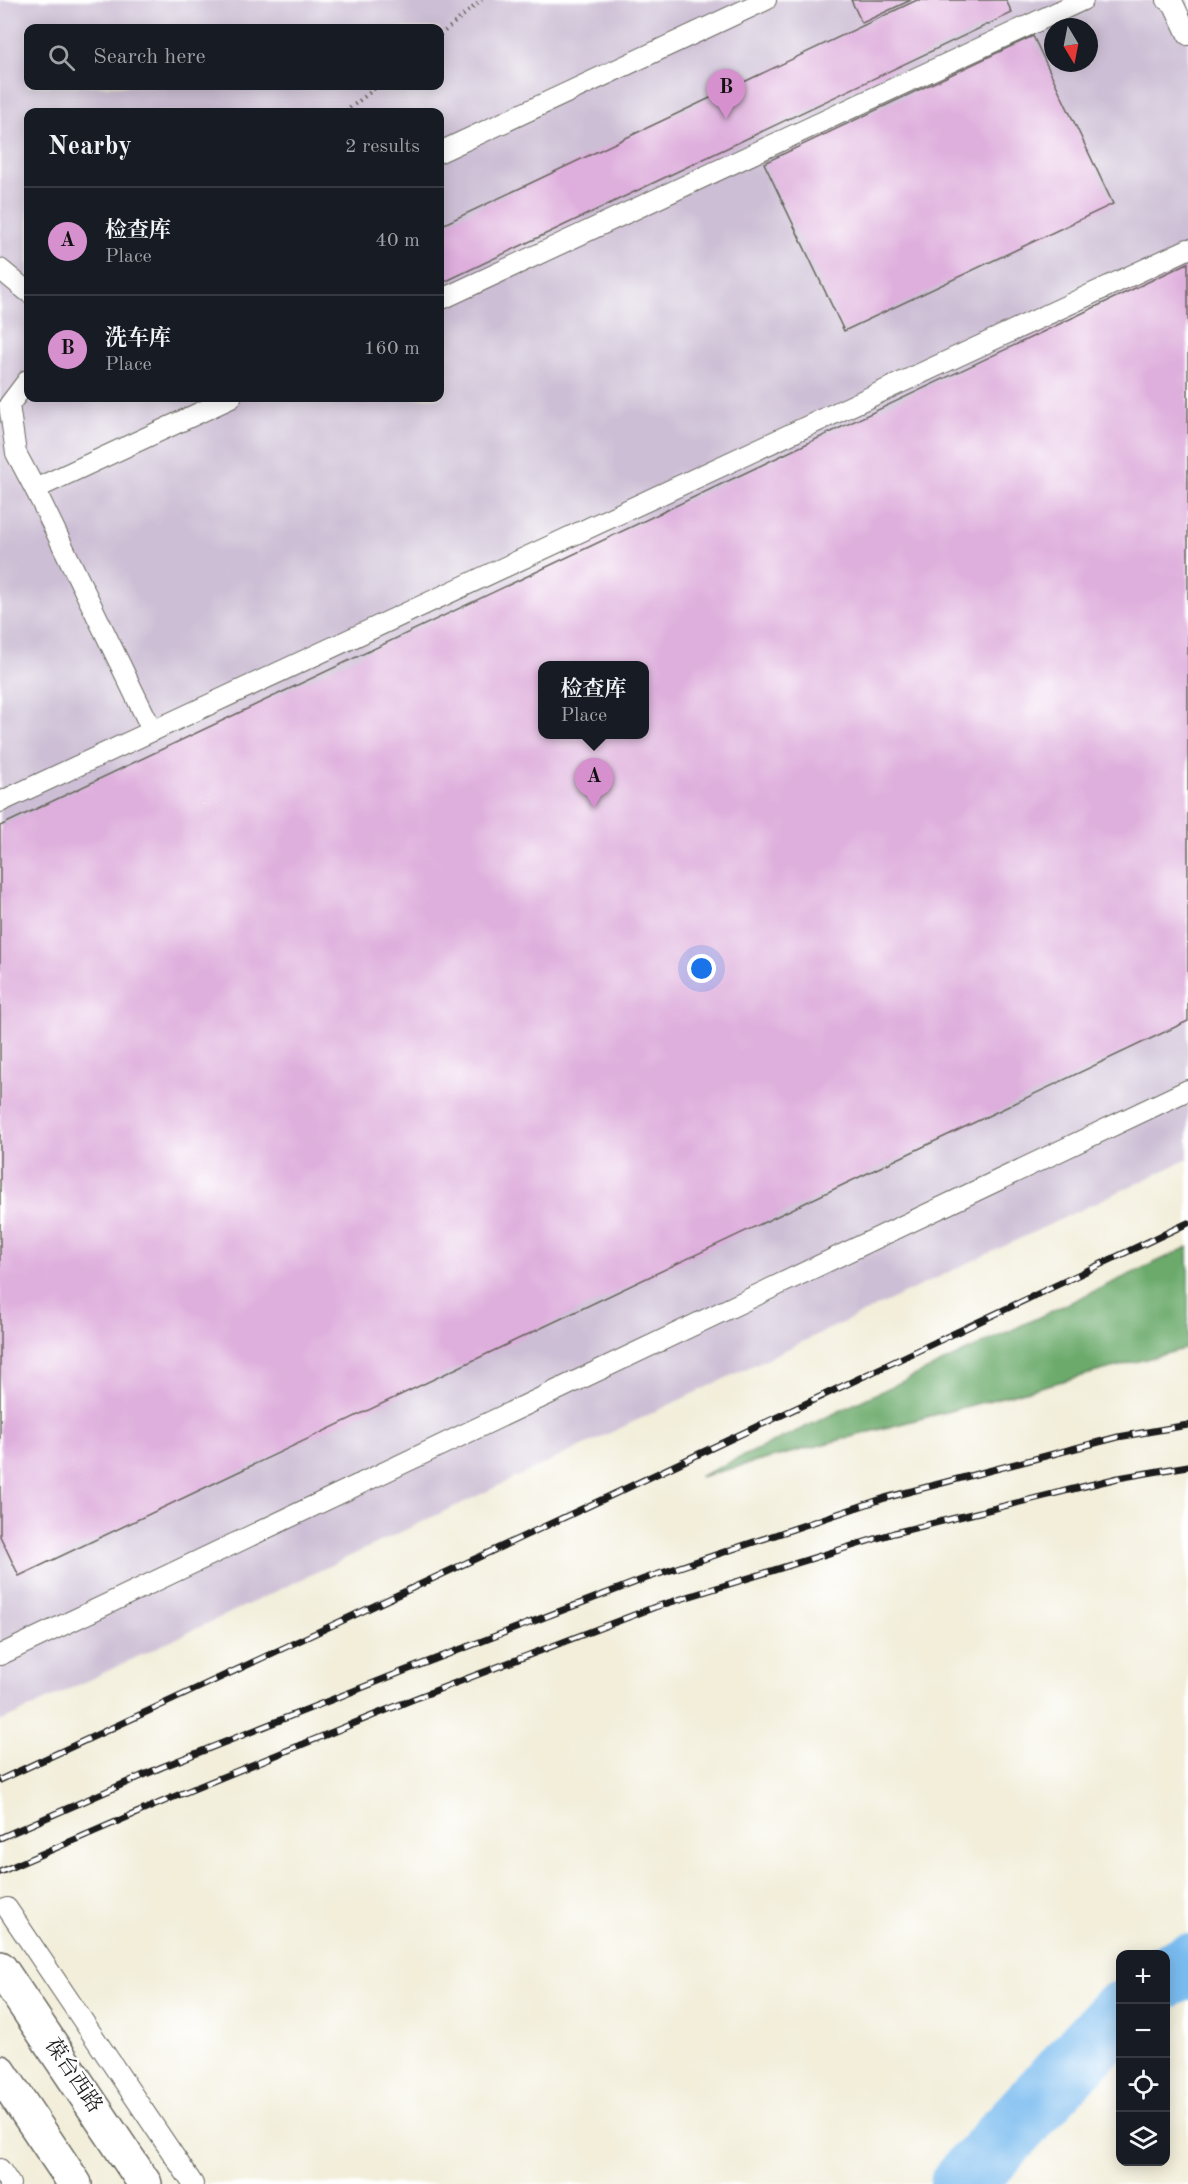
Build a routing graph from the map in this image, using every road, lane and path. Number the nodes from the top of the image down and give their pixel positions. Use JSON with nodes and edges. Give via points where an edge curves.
{"nodes":[{"id":1,"x":482,"y":0,"type":"edge"},
{"id":2,"x":766,"y":0,"type":"edge"},
{"id":3,"x":1083,"y":0,"type":"edge"},
{"id":4,"x":1167,"y":0,"type":"edge"},
{"id":5,"x":444,"y":32,"type":"edge"},
{"id":6,"x":1188,"y":35,"type":"edge"},
{"id":7,"x":373,"y":90,"type":"edge"},
{"id":8,"x":350,"y":108,"type":"edge"},
{"id":9,"x":444,"y":150,"type":"edge"},
{"id":10,"x":1188,"y":249,"type":"edge"},
{"id":11,"x":0,"y":269,"type":"edge"},
{"id":12,"x":24,"y":289,"type":"edge"},
{"id":13,"x":444,"y":298,"type":"edge"},
{"id":14,"x":24,"y":385,"type":"edge"},
{"id":15,"x":222,"y":402,"type":"edge"},
{"id":16,"x":35,"y":489,"type":"junction"},
{"id":17,"x":152,"y":730,"type":"junction"},
{"id":18,"x":0,"y":802,"type":"edge"},
{"id":19,"x":1188,"y":1090,"type":"edge"},
{"id":20,"x":0,"y":1655,"type":"edge"},
{"id":21,"x":7,"y":1908,"type":"dead end"},
{"id":22,"x":0,"y":1968,"type":"edge"},
{"id":23,"x":0,"y":2072,"type":"edge"},
{"id":24,"x":0,"y":2169,"type":"edge"},
{"id":25,"x":10,"y":2184,"type":"edge"},
{"id":26,"x":75,"y":2184,"type":"edge"},
{"id":27,"x":145,"y":2184,"type":"edge"},
{"id":28,"x":193,"y":2184,"type":"edge"}],
"edges":[{"from":1,"to":5,"type":"path"},
{"from":2,"to":9,"type":"lane"},
{"from":3,"to":13,"type":"lane"},
{"from":4,"to":6,"type":"lane","via":[[1173,3]]},
{"from":7,"to":8,"type":"path"},
{"from":10,"to":17,"type":"lane"},
{"from":11,"to":12,"type":"lane"},
{"from":14,"to":16,"type":"lane","via":[[9,405],[16,453]]},
{"from":15,"to":16,"type":"lane"},
{"from":16,"to":17,"type":"lane"},
{"from":17,"to":18,"type":"lane"},
{"from":19,"to":20,"type":"lane"},
{"from":21,"to":28,"type":"lane"},
{"from":22,"to":27,"type":"street","name":"葆台西路"},
{"from":23,"to":26,"type":"street"},
{"from":24,"to":25,"type":"lane"}]}
